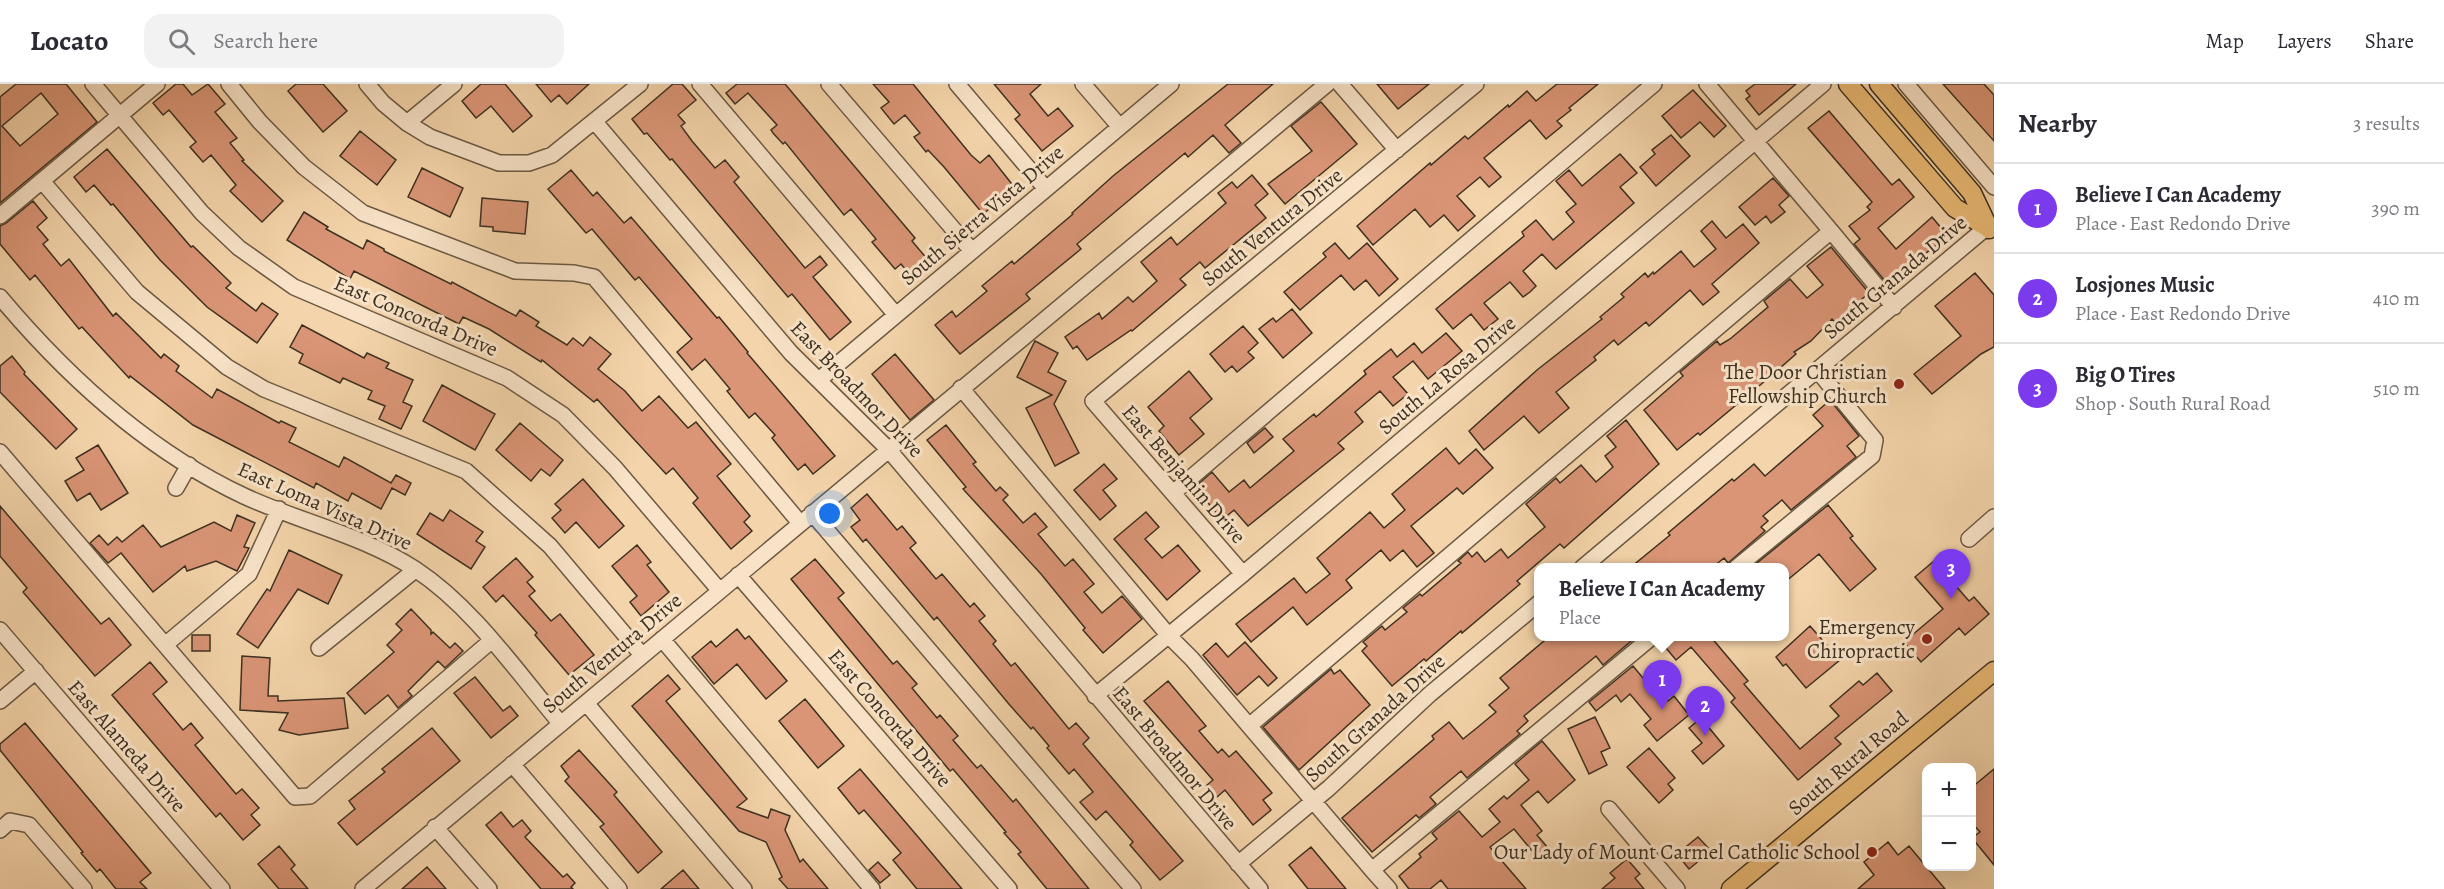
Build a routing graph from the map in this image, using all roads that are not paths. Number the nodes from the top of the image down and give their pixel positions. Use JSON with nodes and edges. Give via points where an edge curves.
{"nodes":[{"id":1,"x":93,"y":84,"type":"edge"},
{"id":2,"x":157,"y":84,"type":"edge"},
{"id":3,"x":229,"y":84,"type":"edge"},
{"id":4,"x":366,"y":84,"type":"edge"},
{"id":5,"x":454,"y":84,"type":"edge"},
{"id":6,"x":640,"y":84,"type":"edge"},
{"id":7,"x":700,"y":84,"type":"edge"},
{"id":8,"x":829,"y":84,"type":"edge"},
{"id":9,"x":957,"y":84,"type":"edge"},
{"id":10,"x":1083,"y":84,"type":"edge"},
{"id":11,"x":1171,"y":84,"type":"edge"},
{"id":12,"x":1327,"y":84,"type":"edge"},
{"id":13,"x":1340,"y":84,"type":"edge"},
{"id":14,"x":1476,"y":84,"type":"edge"},
{"id":15,"x":1654,"y":84,"type":"edge"},
{"id":16,"x":1707,"y":84,"type":"edge"},
{"id":17,"x":1823,"y":84,"type":"edge"},
{"id":18,"x":1848,"y":84,"type":"edge"},
{"id":19,"x":1879,"y":84,"type":"edge"},
{"id":20,"x":1906,"y":84,"type":"edge"},
{"id":21,"x":119,"y":115,"type":"junction"},
{"id":22,"x":595,"y":122,"type":"junction"},
{"id":23,"x":407,"y":123,"type":"junction"},
{"id":24,"x":1120,"y":127,"type":"junction"},
{"id":25,"x":1757,"y":141,"type":"junction"},
{"id":26,"x":1397,"y":150,"type":"junction"},
{"id":27,"x":42,"y":181,"type":"junction"},
{"id":28,"x":1994,"y":187,"type":"edge"},
{"id":29,"x":1046,"y":189,"type":"junction"},
{"id":30,"x":0,"y":216,"type":"edge"},
{"id":31,"x":1831,"y":231,"type":"junction"},
{"id":32,"x":1990,"y":231,"type":"edge"},
{"id":33,"x":972,"y":251,"type":"junction"},
{"id":34,"x":0,"y":297,"type":"edge"},
{"id":35,"x":1894,"y":307,"type":"junction"},
{"id":36,"x":896,"y":315,"type":"junction"},
{"id":37,"x":1818,"y":370,"type":"junction"},
{"id":38,"x":820,"y":379,"type":"junction"},
{"id":39,"x":961,"y":388,"type":"junction"},
{"id":40,"x":1093,"y":401,"type":"joint"},
{"id":41,"x":888,"y":449,"type":"junction"},
{"id":42,"x":0,"y":452,"type":"edge"},
{"id":43,"x":189,"y":465,"type":"junction"},
{"id":44,"x":176,"y":488,"type":"dead end"},
{"id":45,"x":1173,"y":493,"type":"junction"},
{"id":46,"x":279,"y":509,"type":"junction"},
{"id":47,"x":1994,"y":517,"type":"edge"},
{"id":48,"x":806,"y":518,"type":"junction"},
{"id":49,"x":1969,"y":539,"type":"dead end"},
{"id":50,"x":1587,"y":563,"type":"edge"},
{"id":51,"x":1741,"y":563,"type":"edge"},
{"id":52,"x":415,"y":570,"type":"junction"},
{"id":53,"x":1243,"y":574,"type":"junction"},
{"id":54,"x":738,"y":575,"type":"junction"},
{"id":55,"x":720,"y":591,"type":"junction"},
{"id":56,"x":1534,"y":607,"type":"edge"},
{"id":57,"x":0,"y":630,"type":"edge"},
{"id":58,"x":1169,"y":636,"type":"junction"},
{"id":59,"x":662,"y":639,"type":"junction"},
{"id":60,"x":491,"y":641,"type":"junction"},
{"id":61,"x":1647,"y":641,"type":"edge"},
{"id":62,"x":165,"y":645,"type":"junction"},
{"id":63,"x":319,"y":648,"type":"dead end"},
{"id":64,"x":642,"y":656,"type":"junction"},
{"id":65,"x":36,"y":671,"type":"junction"},
{"id":66,"x":1994,"y":671,"type":"edge"},
{"id":67,"x":1095,"y":696,"type":"junction"},
{"id":68,"x":0,"y":701,"type":"edge"},
{"id":69,"x":586,"y":703,"type":"junction"},
{"id":70,"x":561,"y":724,"type":"junction"},
{"id":71,"x":1249,"y":726,"type":"junction"},
{"id":72,"x":512,"y":764,"type":"junction"},
{"id":73,"x":1313,"y":801,"type":"junction"},
{"id":74,"x":1609,"y":809,"type":"dead end"},
{"id":75,"x":435,"y":827,"type":"junction"},
{"id":76,"x":0,"y":830,"type":"edge"},
{"id":77,"x":1238,"y":864,"type":"junction"},
{"id":78,"x":1372,"y":870,"type":"junction"},
{"id":79,"x":84,"y":889,"type":"edge"},
{"id":80,"x":222,"y":889,"type":"edge"},
{"id":81,"x":363,"y":889,"type":"edge"},
{"id":82,"x":489,"y":889,"type":"edge"},
{"id":83,"x":619,"y":889,"type":"edge"},
{"id":84,"x":744,"y":889,"type":"edge"},
{"id":85,"x":872,"y":889,"type":"edge"},
{"id":86,"x":1009,"y":889,"type":"edge"},
{"id":87,"x":1132,"y":889,"type":"edge"},
{"id":88,"x":1260,"y":889,"type":"edge"},
{"id":89,"x":1389,"y":889,"type":"edge"},
{"id":90,"x":1677,"y":889,"type":"edge"},
{"id":91,"x":1731,"y":889,"type":"edge"}],
"edges":[{"from":1,"to":21,"type":"street","name":"East Concorda Drive"},
{"from":2,"to":21,"type":"street"},
{"from":3,"to":48,"type":"street","via":[[304,167],[363,213],[514,271],[594,277]]},
{"from":4,"to":23,"type":"street"},
{"from":5,"to":23,"type":"street"},
{"from":6,"to":22,"type":"street"},
{"from":7,"to":36,"type":"street"},
{"from":8,"to":33,"type":"street"},
{"from":9,"to":29,"type":"street"},
{"from":10,"to":24,"type":"street"},
{"from":11,"to":24,"type":"street","name":"South Sierra Vista Drive"},
{"from":12,"to":39,"type":"street","name":"South Ventura Drive"},
{"from":13,"to":26,"type":"street"},
{"from":14,"to":26,"type":"street","name":"South Ventura Drive"},
{"from":15,"to":45,"type":"street"},
{"from":16,"to":25,"type":"street"},
{"from":17,"to":25,"type":"street","name":"South La Rosa Drive"},
{"from":18,"to":32,"type":"main road","via":[[1955,208]]},
{"from":19,"to":32,"type":"main road","via":[[1972,193]]},
{"from":20,"to":28,"type":"street"},
{"from":21,"to":27,"type":"street"},
{"from":21,"to":55,"type":"street","name":"East Concorda Drive","via":[[202,213],[239,248],[294,287],[507,378],[563,415],[615,468]]},
{"from":22,"to":23,"type":"street","via":[[552,155],[529,163],[499,163],[430,137]]},
{"from":22,"to":38,"type":"street","name":"East Broadmor Drive","via":[[791,353]]},
{"from":24,"to":29,"type":"street","name":"South Sierra Vista Drive"},
{"from":25,"to":31,"type":"street"},
{"from":25,"to":53,"type":"street","name":"South La Rosa Drive"},
{"from":26,"to":40,"type":"street","name":"South Ventura Drive"},
{"from":27,"to":30,"type":"street"},
{"from":27,"to":64,"type":"street","via":[[137,292],[227,367],[264,389],[466,471],[550,546]]},
{"from":29,"to":33,"type":"street","name":"South Sierra Vista Drive"},
{"from":31,"to":35,"type":"street"},
{"from":31,"to":71,"type":"street"},
{"from":32,"to":35,"type":"street","name":"South Granada Drive"},
{"from":33,"to":36,"type":"street","name":"South Sierra Vista Drive"},
{"from":34,"to":43,"type":"street","name":"East Loma Vista Drive","via":[[35,339],[96,398]]},
{"from":35,"to":37,"type":"street","name":"South Granada Drive"},
{"from":36,"to":38,"type":"street","name":"South Sierra Vista Drive"},
{"from":37,"to":50,"type":"street","name":"South Granada Drive"},
{"from":37,"to":51,"type":"street","via":[[1875,440],[1872,456]]},
{"from":38,"to":41,"type":"street","name":"East Broadmor Drive"},
{"from":39,"to":41,"type":"street","name":"South Ventura Drive"},
{"from":39,"to":58,"type":"street"},
{"from":40,"to":45,"type":"street","name":"East Benjamin Drive"},
{"from":41,"to":48,"type":"street","name":"South Ventura Drive"},
{"from":41,"to":67,"type":"street","name":"East Broadmor Drive"},
{"from":42,"to":62,"type":"street"},
{"from":43,"to":44,"type":"street"},
{"from":43,"to":46,"type":"street","name":"East Loma Vista Drive","via":[[244,496]]},
{"from":45,"to":53,"type":"street","name":"East Benjamin Drive"},
{"from":46,"to":52,"type":"street","name":"East Loma Vista Drive","via":[[358,540]]},
{"from":46,"to":62,"type":"street","via":[[249,574]]},
{"from":47,"to":49,"type":"street"},
{"from":48,"to":54,"type":"street","name":"South Ventura Drive"},
{"from":48,"to":87,"type":"street"},
{"from":52,"to":60,"type":"street","name":"East Loma Vista Drive","via":[[467,613]]},
{"from":52,"to":63,"type":"street"},
{"from":53,"to":58,"type":"street","name":"South La Rosa Drive"},
{"from":54,"to":55,"type":"street","name":"South Ventura Drive"},
{"from":54,"to":86,"type":"street","name":"East Concorda Drive"},
{"from":55,"to":59,"type":"street","name":"South Ventura Drive"},
{"from":56,"to":73,"type":"street","name":"South Granada Drive","via":[[1430,694]]},
{"from":57,"to":65,"type":"street","name":"East Alameda Drive"},
{"from":58,"to":67,"type":"street","name":"South La Rosa Drive"},
{"from":58,"to":71,"type":"street"},
{"from":59,"to":64,"type":"street","name":"South Ventura Drive"},
{"from":59,"to":85,"type":"street"},
{"from":60,"to":62,"type":"street","via":[[310,796],[295,797]]},
{"from":60,"to":70,"type":"street","name":"East Loma Vista Drive"},
{"from":61,"to":78,"type":"street"},
{"from":64,"to":69,"type":"street","name":"South Ventura Drive"},
{"from":65,"to":68,"type":"street"},
{"from":65,"to":80,"type":"street","name":"East Alameda Drive"},
{"from":66,"to":91,"type":"main road","name":"South Rural Road"},
{"from":67,"to":77,"type":"street","name":"East Broadmor Drive"},
{"from":69,"to":70,"type":"street","name":"South Ventura Drive"},
{"from":69,"to":84,"type":"street"},
{"from":70,"to":72,"type":"street","name":"South Ventura Drive"},
{"from":71,"to":73,"type":"street"},
{"from":72,"to":75,"type":"street","name":"South Ventura Drive"},
{"from":72,"to":83,"type":"street"},
{"from":73,"to":77,"type":"street","name":"South Granada Drive"},
{"from":73,"to":78,"type":"street"},
{"from":74,"to":90,"type":"street"},
{"from":75,"to":81,"type":"street","name":"South Ventura Drive"},
{"from":75,"to":82,"type":"street"},
{"from":76,"to":79,"type":"street","via":[[10,820],[29,825]]},
{"from":77,"to":88,"type":"street","name":"East Broadmor Drive"},
{"from":78,"to":89,"type":"street"}]}
